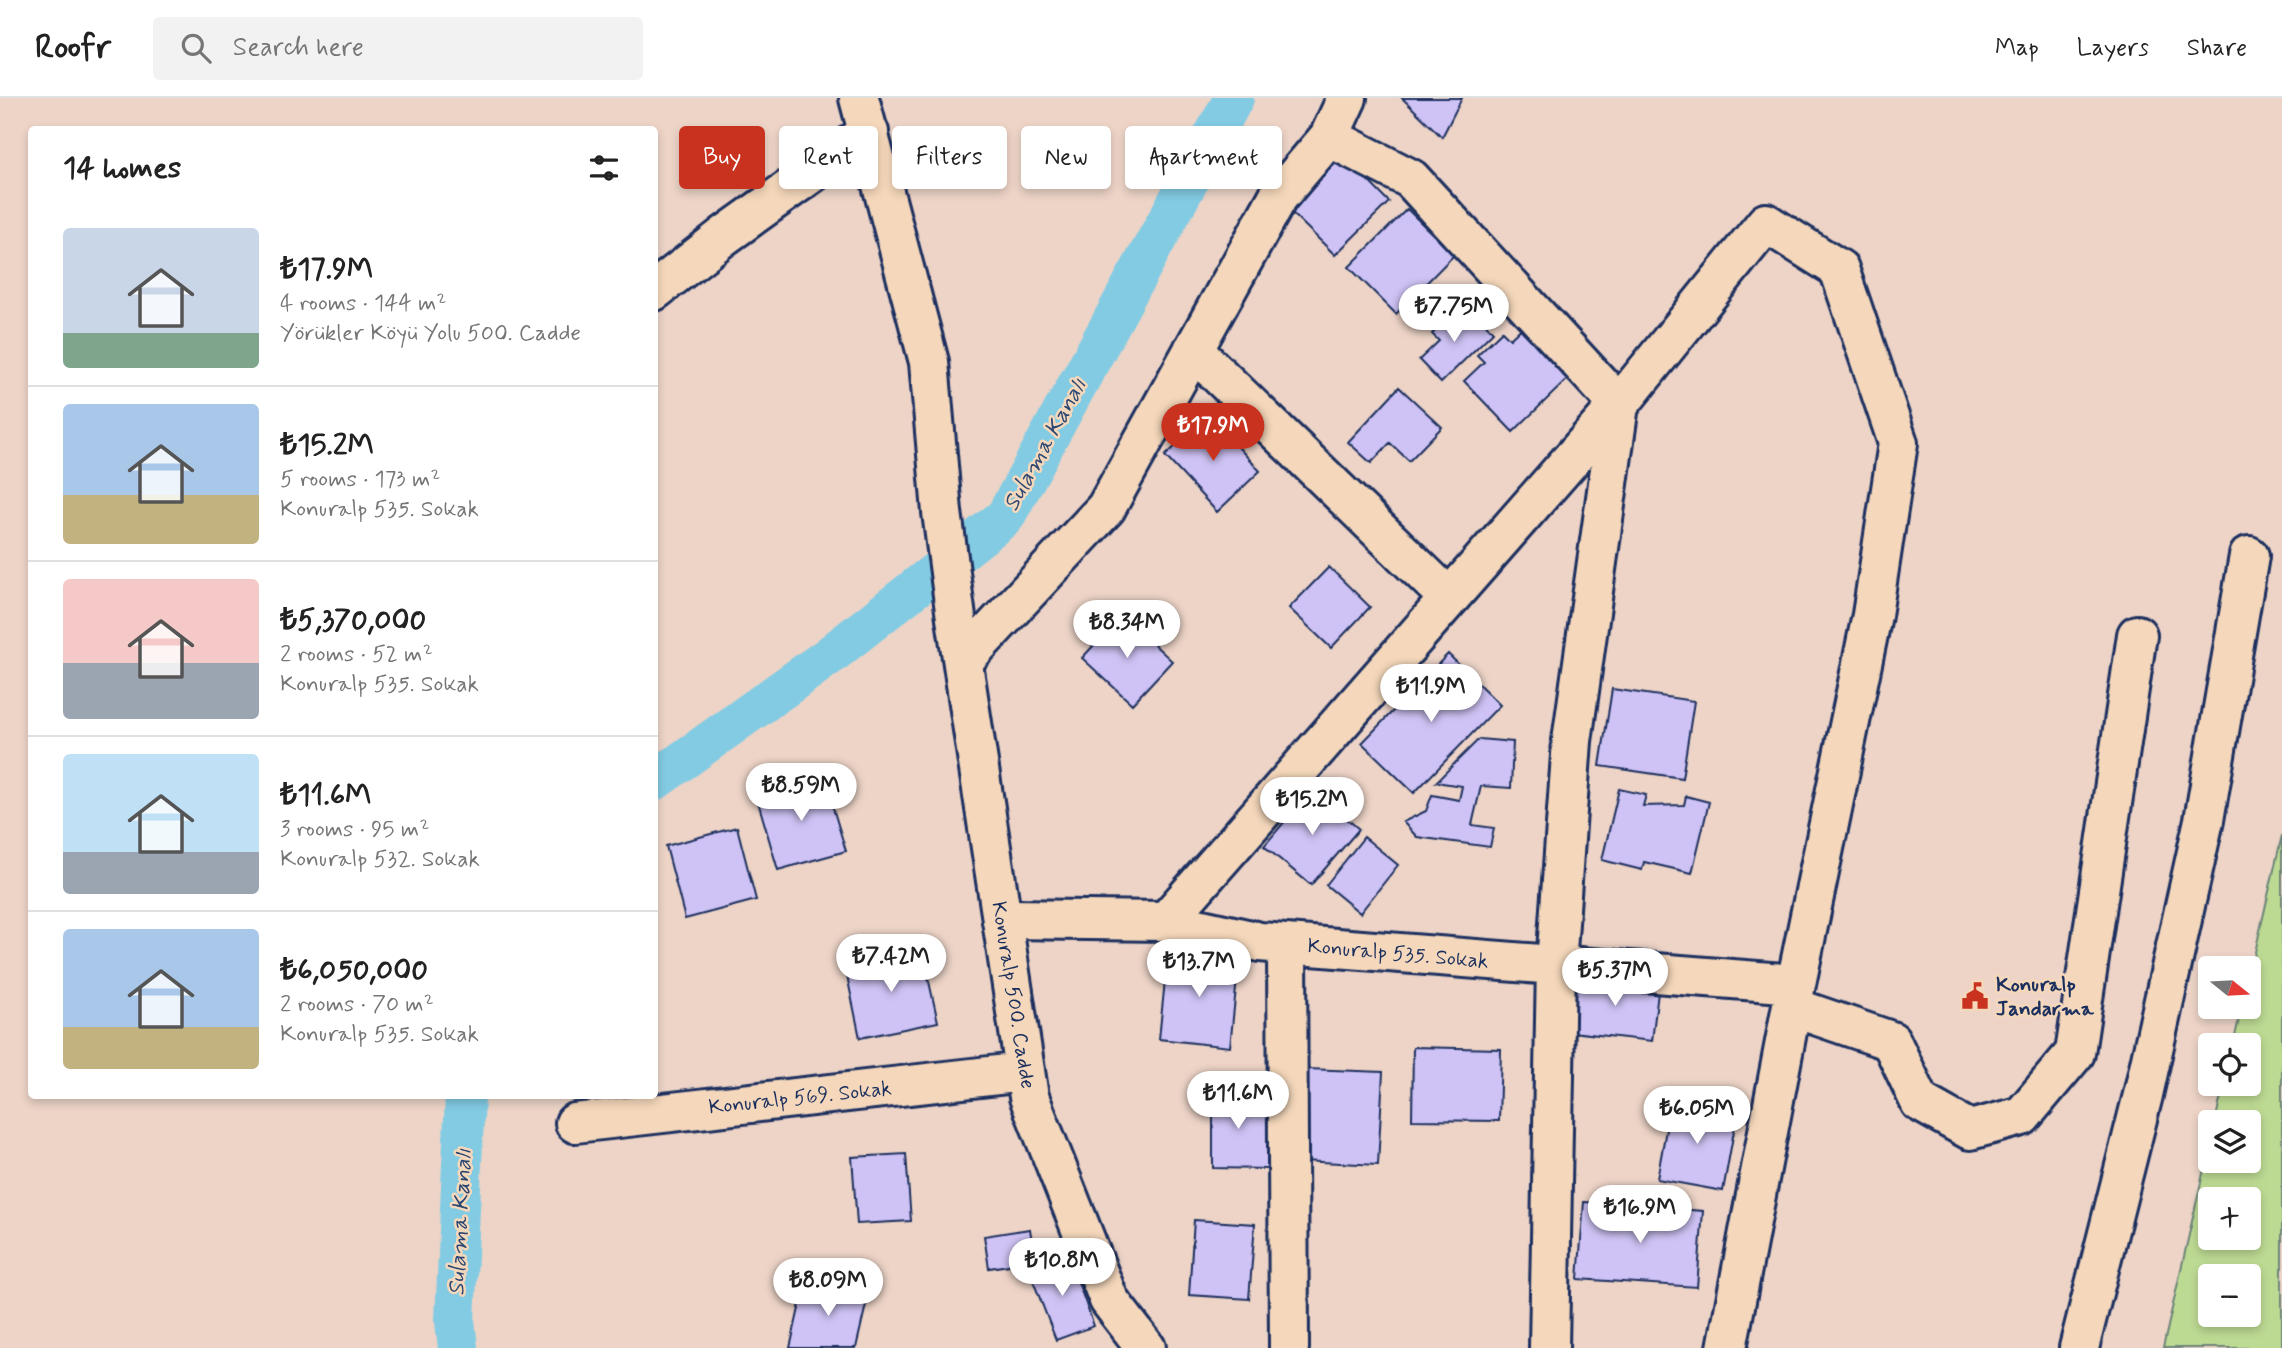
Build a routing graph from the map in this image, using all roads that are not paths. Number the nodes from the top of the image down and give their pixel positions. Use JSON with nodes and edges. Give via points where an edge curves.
{"nodes":[{"id":1,"x":1347,"y":98,"type":"edge"},
{"id":2,"x":864,"y":115,"type":"edge"},
{"id":3,"x":1329,"y":137,"type":"junction"},
{"id":4,"x":658,"y":288,"type":"edge"},
{"id":5,"x":1193,"y":350,"type":"junction"},
{"id":6,"x":1619,"y":405,"type":"junction"},
{"id":7,"x":2249,"y":556,"type":"dead end"},
{"id":8,"x":1449,"y":598,"type":"junction"},
{"id":9,"x":2137,"y":635,"type":"dead end"},
{"id":10,"x":963,"y":661,"type":"junction"},
{"id":11,"x":1002,"y":919,"type":"junction"},
{"id":12,"x":1166,"y":920,"type":"junction"},
{"id":13,"x":1287,"y":944,"type":"junction"},
{"id":14,"x":1556,"y":965,"type":"junction"},
{"id":15,"x":1794,"y":996,"type":"junction"},
{"id":16,"x":1025,"y":1072,"type":"junction"},
{"id":17,"x":575,"y":1123,"type":"dead end"},
{"id":18,"x":1146,"y":1348,"type":"edge"},
{"id":19,"x":1289,"y":1348,"type":"edge"},
{"id":20,"x":1549,"y":1348,"type":"edge"},
{"id":21,"x":1727,"y":1348,"type":"edge"},
{"id":22,"x":2079,"y":1348,"type":"edge"}],
"edges":[{"from":1,"to":3,"type":"street"},
{"from":2,"to":4,"type":"street"},
{"from":2,"to":10,"type":"street","name":"Konuralp 500. Cadde","via":[[929,362],[942,512]]},
{"from":3,"to":5,"type":"street","via":[[1278,197]]},
{"from":3,"to":6,"type":"street","via":[[1412,178]]},
{"from":5,"to":8,"type":"street"},
{"from":5,"to":10,"type":"street","via":[[1106,508]]},
{"from":6,"to":8,"type":"street"},
{"from":6,"to":14,"type":"street","via":[[1572,741]]},
{"from":6,"to":15,"type":"street","via":[[1766,223],[1839,269],[1898,443],[1872,615]]},
{"from":7,"to":22,"type":"street","via":[[2201,833],[2143,1095]]},
{"from":8,"to":12,"type":"street"},
{"from":9,"to":15,"type":"street","name":"Konuralp 535. Sokak","via":[[2075,1053],[2022,1116],[1970,1130],[1920,1102],[1891,1041]]},
{"from":10,"to":11,"type":"street","name":"Konuralp 500. Cadde"},
{"from":11,"to":12,"type":"street","name":"Konuralp 535. Sokak"},
{"from":11,"to":16,"type":"street","name":"Konuralp 500. Cadde"},
{"from":12,"to":13,"type":"street","name":"Konuralp 535. Sokak"},
{"from":13,"to":14,"type":"street","name":"Konuralp 535. Sokak"},
{"from":13,"to":19,"type":"street"},
{"from":14,"to":15,"type":"street","name":"Konuralp 535. Sokak"},
{"from":14,"to":20,"type":"street"},
{"from":15,"to":21,"type":"street"},
{"from":16,"to":17,"type":"street","name":"Konuralp 569. Sokak"},
{"from":16,"to":18,"type":"street","name":"Konuralp 500. Cadde","via":[[1029,1097],[1109,1300]]}]}
